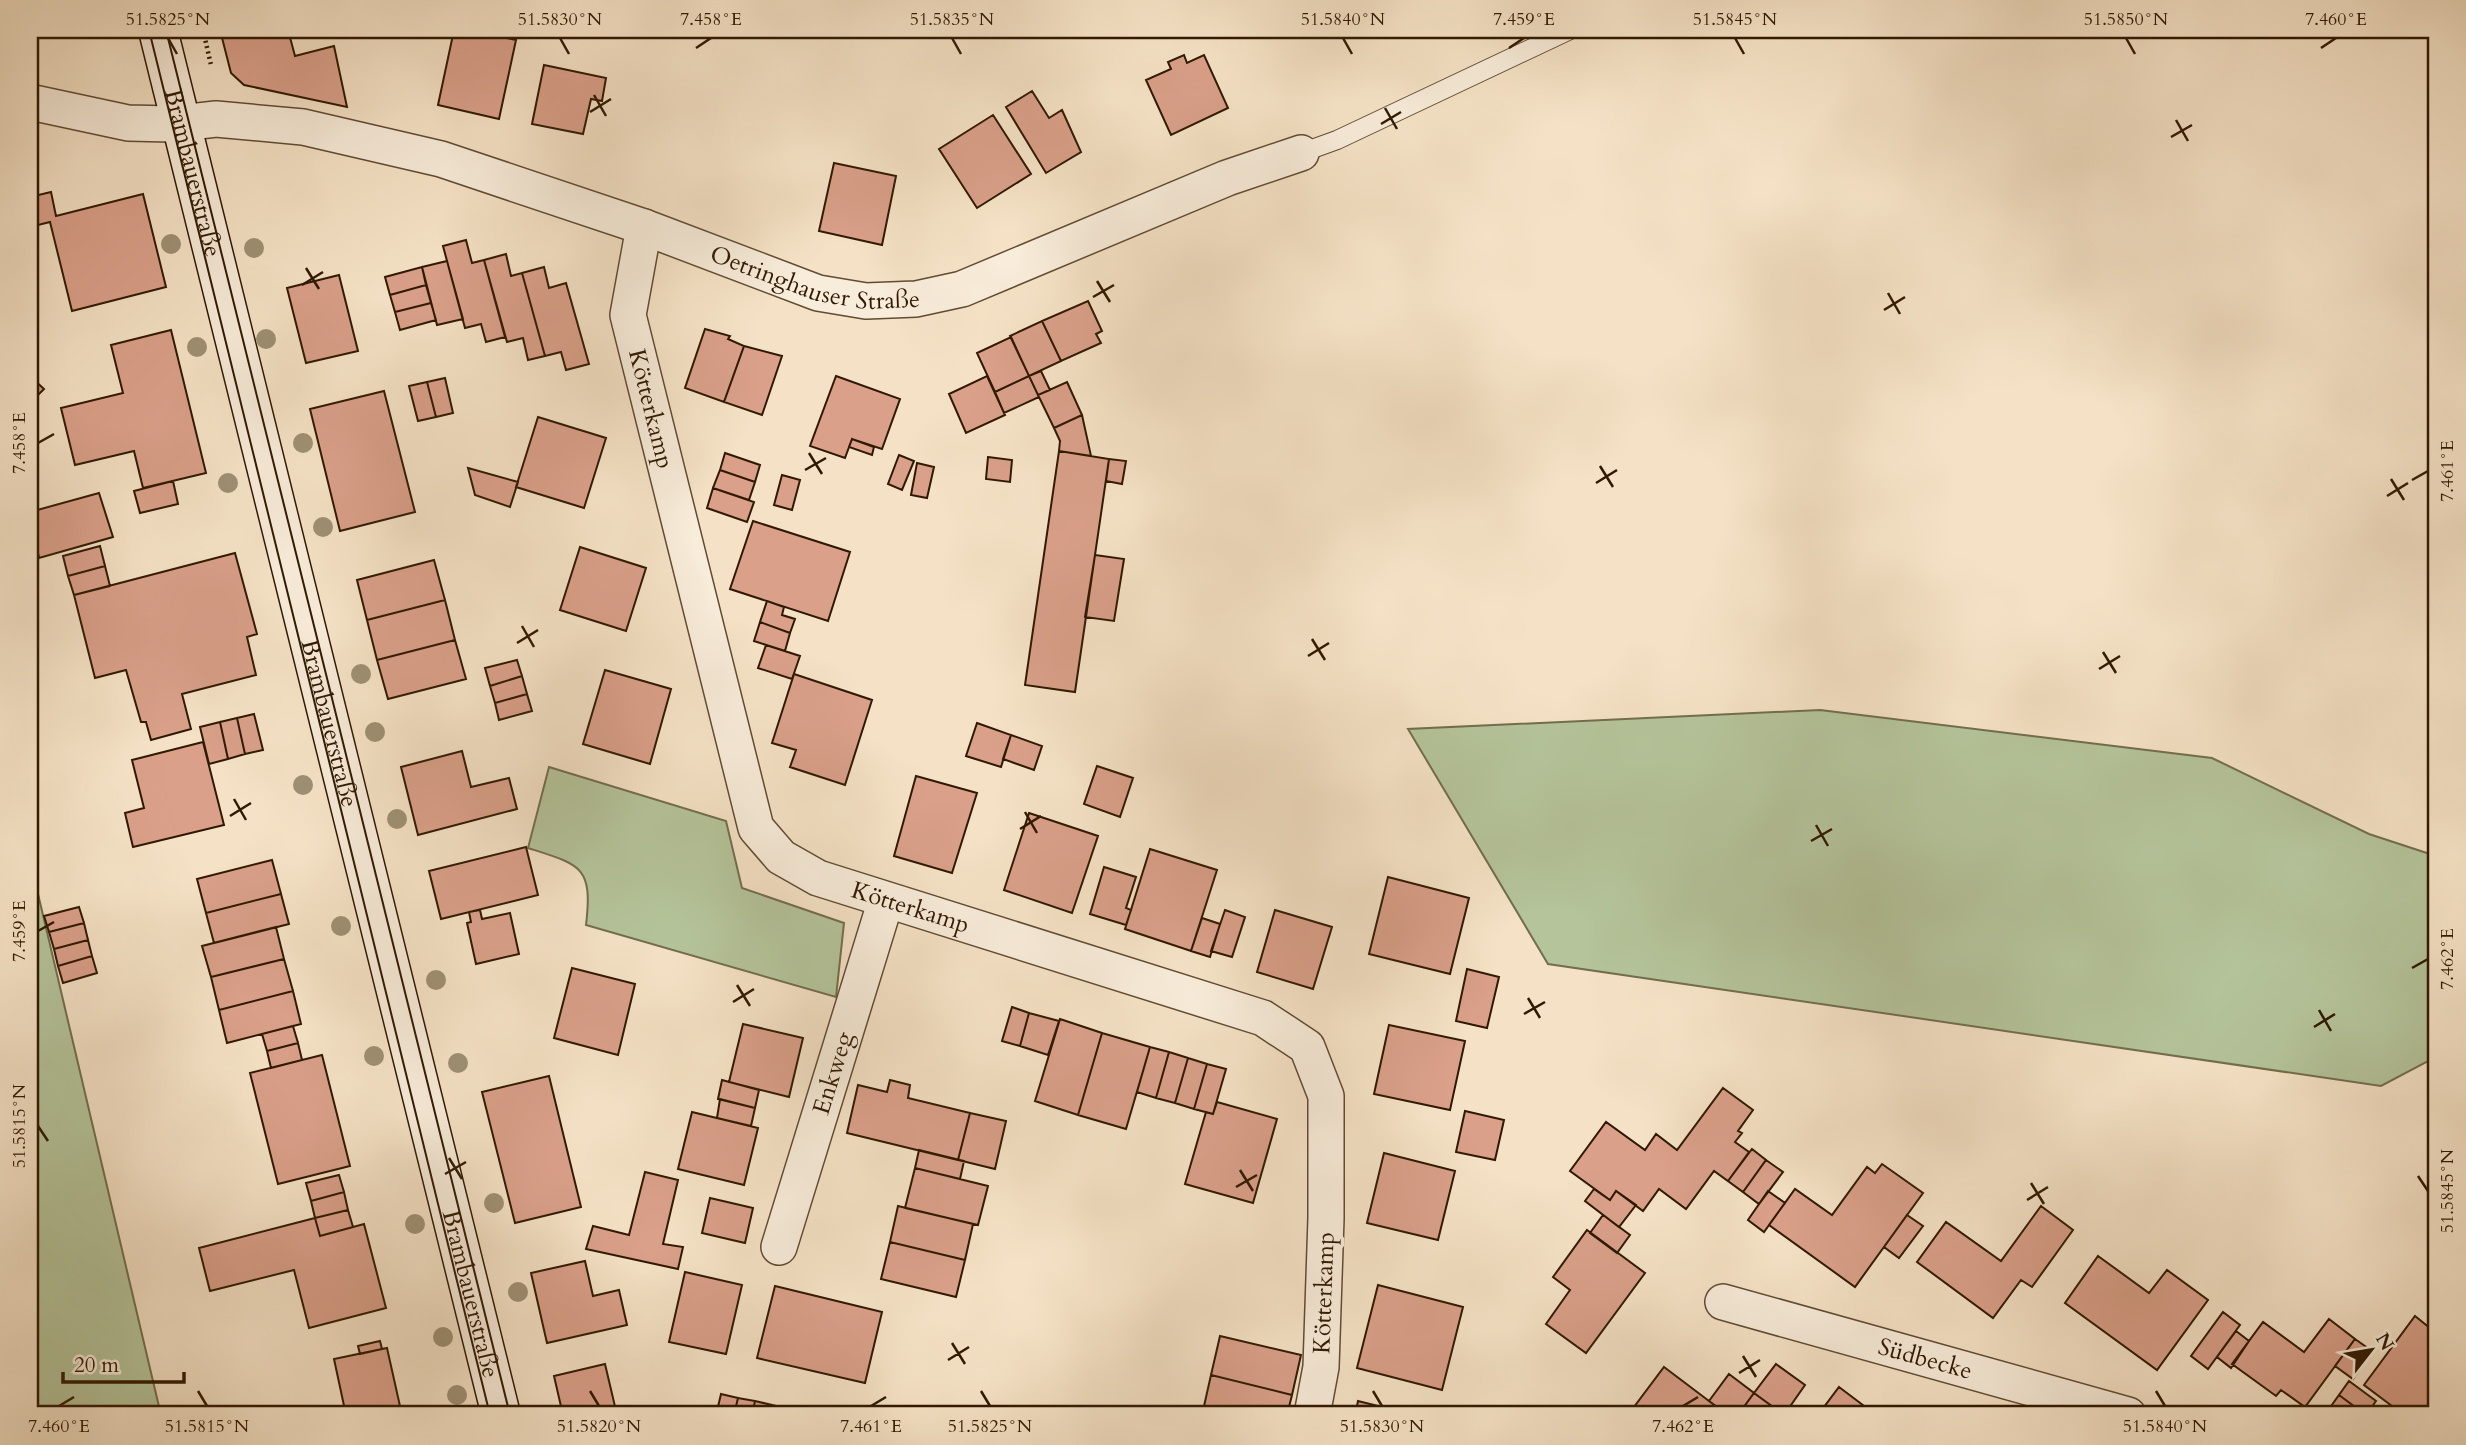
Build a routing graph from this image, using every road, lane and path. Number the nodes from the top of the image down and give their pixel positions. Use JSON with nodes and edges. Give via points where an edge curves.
{"nodes":[{"id":1,"x":158,"y":30,"type":"edge"},
{"id":2,"x":1570,"y":30,"type":"edge"},
{"id":3,"x":30,"y":102,"type":"edge"},
{"id":4,"x":181,"y":123,"type":"junction"},
{"id":5,"x":1301,"y":153,"type":"joint"},
{"id":6,"x":644,"y":227,"type":"junction"},
{"id":7,"x":886,"y":900,"type":"junction"},
{"id":8,"x":779,"y":1247,"type":"dead end"},
{"id":9,"x":1723,"y":1302,"type":"dead end"},
{"id":10,"x":501,"y":1415,"type":"edge"},
{"id":11,"x":1312,"y":1415,"type":"edge"},
{"id":12,"x":2128,"y":1415,"type":"edge"}],
"edges":[{"from":1,"to":4,"type":"main road","name":"Brambauerstraße"},
{"from":2,"to":5,"type":"lane","name":"Oetringhauser Straße"},
{"from":3,"to":4,"type":"street","name":"Oetringhauser Straße","via":[[128,123]]},
{"from":4,"to":6,"type":"street","name":"Oetringhauser Straße","via":[[216,119],[303,127],[441,159]]},
{"from":4,"to":10,"type":"main road","name":"Brambauerstraße"},
{"from":5,"to":6,"type":"street","name":"Oetringhauser Straße","via":[[1227,178],[962,289],[916,299],[866,301],[818,293]]},
{"from":6,"to":7,"type":"street","name":"Kötterkamp","via":[[628,315],[756,828],[781,857],[818,878]]},
{"from":7,"to":8,"type":"street","name":"Enkweg"},
{"from":7,"to":11,"type":"street","name":"Kötterkamp","via":[[1263,1018],[1307,1047],[1325,1096],[1321,1367]]},
{"from":9,"to":12,"type":"street","name":"Südbecke"}]}
